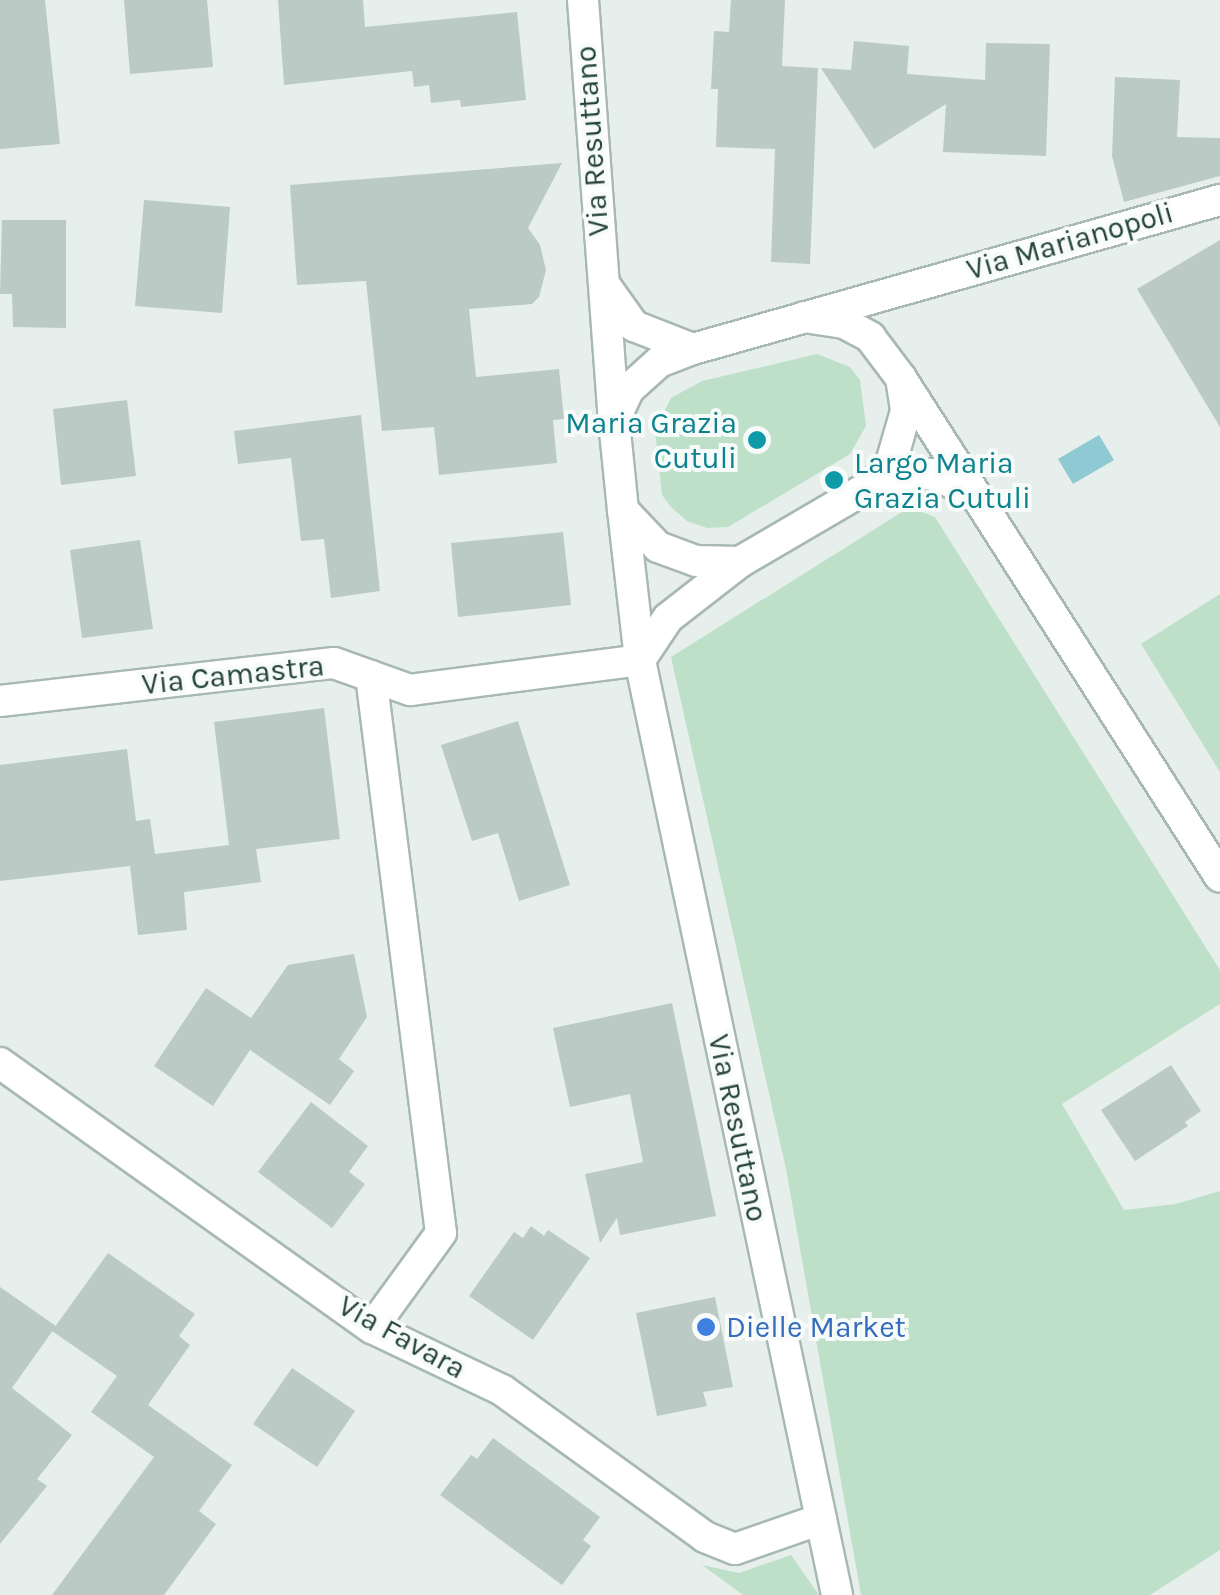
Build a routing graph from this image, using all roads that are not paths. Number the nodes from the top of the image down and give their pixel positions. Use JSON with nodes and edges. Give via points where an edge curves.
{"nodes":[{"id":1,"x":583,"y":0,"type":"edge"},
{"id":2,"x":1220,"y":200,"type":"edge"},
{"id":3,"x":602,"y":281,"type":"junction"},
{"id":4,"x":804,"y":317,"type":"junction"},
{"id":5,"x":692,"y":348,"type":"junction"},
{"id":6,"x":901,"y":378,"type":"junction"},
{"id":7,"x":614,"y":421,"type":"junction"},
{"id":8,"x":874,"y":483,"type":"junction"},
{"id":9,"x":982,"y":500,"type":"junction"},
{"id":10,"x":623,"y":510,"type":"junction"},
{"id":11,"x":740,"y":562,"type":"junction"},
{"id":12,"x":640,"y":660,"type":"junction"},
{"id":13,"x":372,"y":676,"type":"junction"},
{"id":14,"x":0,"y":700,"type":"edge"},
{"id":15,"x":1220,"y":878,"type":"edge"},
{"id":16,"x":0,"y":1063,"type":"edge"},
{"id":17,"x":372,"y":1328,"type":"junction"},
{"id":18,"x":820,"y":1519,"type":"junction"},
{"id":19,"x":837,"y":1595,"type":"edge"}],
"edges":[{"from":1,"to":3,"type":"street","name":"Via Resuttano"},
{"from":2,"to":4,"type":"street","name":"Via Marianopoli"},
{"from":3,"to":5,"type":"street","via":[[634,326]]},
{"from":3,"to":7,"type":"street","name":"Via Resuttano"},
{"from":4,"to":5,"type":"street"},
{"from":4,"to":6,"type":"street","via":[[844,323],[870,337]]},
{"from":5,"to":7,"type":"street","via":[[659,362],[629,388]]},
{"from":6,"to":8,"type":"street","via":[[906,412],[900,439]]},
{"from":6,"to":9,"type":"street"},
{"from":7,"to":10,"type":"street"},
{"from":8,"to":9,"type":"street","via":[[934,474]]},
{"from":8,"to":11,"type":"street"},
{"from":9,"to":15,"type":"street"},
{"from":10,"to":11,"type":"street","via":[[644,537],[668,552],[696,561]]},
{"from":10,"to":12,"type":"street","name":"Via Resuttano"},
{"from":11,"to":12,"type":"street","via":[[668,618]]},
{"from":12,"to":13,"type":"street","name":"Via Camastra","via":[[410,690]]},
{"from":12,"to":18,"type":"street","name":"Via Resuttano"},
{"from":13,"to":14,"type":"street","name":"Via Camastra","via":[[334,663]]},
{"from":13,"to":17,"type":"street","via":[[442,1233]]},
{"from":16,"to":17,"type":"street","name":"Via Favara"},
{"from":17,"to":18,"type":"street","name":"Via Favara","via":[[502,1390],[705,1538],[735,1549]]},
{"from":18,"to":19,"type":"street","name":"Via Resuttano"}]}
